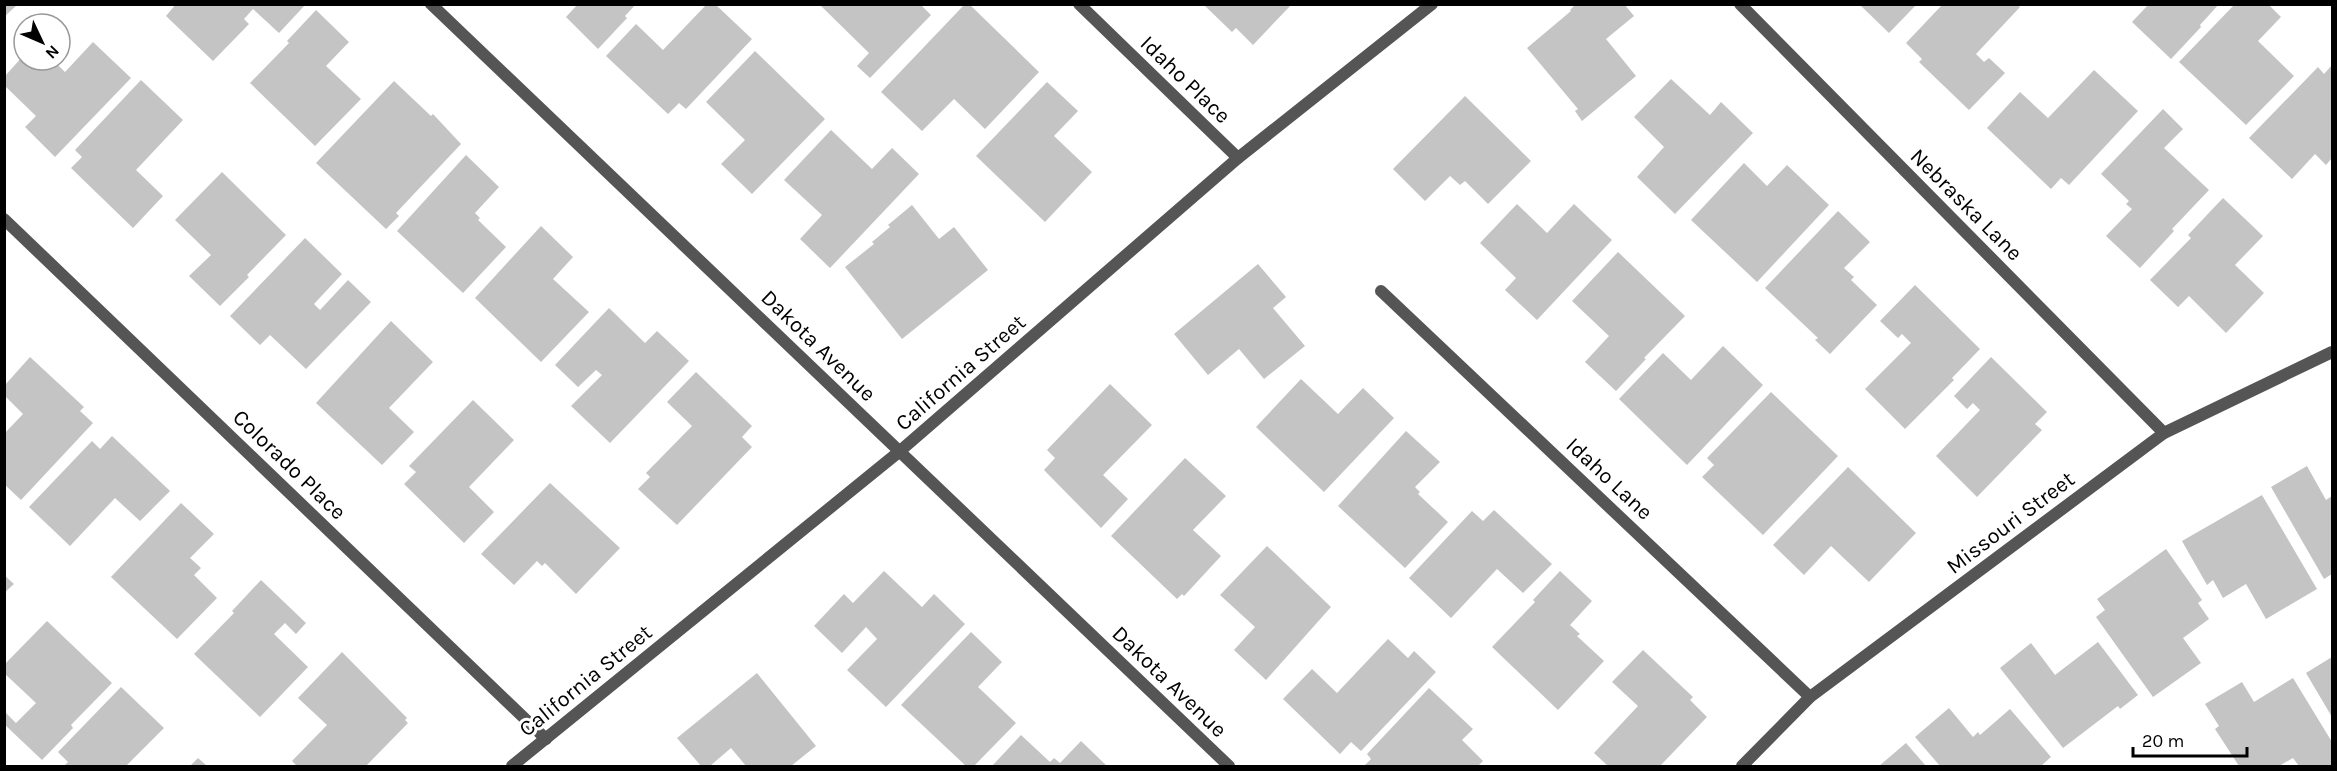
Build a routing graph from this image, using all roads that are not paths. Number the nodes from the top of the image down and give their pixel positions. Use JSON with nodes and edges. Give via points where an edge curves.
{"nodes":[{"id":1,"x":431,"y":4,"type":"edge"},
{"id":2,"x":1078,"y":4,"type":"edge"},
{"id":3,"x":1432,"y":4,"type":"edge"},
{"id":4,"x":1740,"y":4,"type":"edge"},
{"id":5,"x":1238,"y":158,"type":"junction"},
{"id":6,"x":4,"y":219,"type":"edge"},
{"id":7,"x":1381,"y":291,"type":"dead end"},
{"id":8,"x":2332,"y":352,"type":"edge"},
{"id":9,"x":2164,"y":433,"type":"junction"},
{"id":10,"x":900,"y":451,"type":"junction"},
{"id":11,"x":1810,"y":697,"type":"junction"},
{"id":12,"x":546,"y":739,"type":"junction"},
{"id":13,"x":512,"y":766,"type":"edge"},
{"id":14,"x":1229,"y":766,"type":"edge"},
{"id":15,"x":1742,"y":766,"type":"edge"}],
"edges":[{"from":1,"to":10,"type":"street","name":"Dakota Avenue"},
{"from":2,"to":5,"type":"street","name":"Idaho Place"},
{"from":3,"to":5,"type":"street","name":"California Street"},
{"from":4,"to":9,"type":"street","name":"Nebraska Lane"},
{"from":5,"to":10,"type":"street","name":"California Street"},
{"from":6,"to":12,"type":"street","name":"Colorado Place"},
{"from":7,"to":11,"type":"street","name":"Idaho Lane"},
{"from":8,"to":9,"type":"street","name":"Missouri Street"},
{"from":9,"to":11,"type":"street","name":"Missouri Street"},
{"from":10,"to":12,"type":"street","name":"California Street"},
{"from":10,"to":14,"type":"street","name":"Dakota Avenue"},
{"from":11,"to":15,"type":"street","name":"Missouri Street"},
{"from":12,"to":13,"type":"street","name":"California Street"}]}
